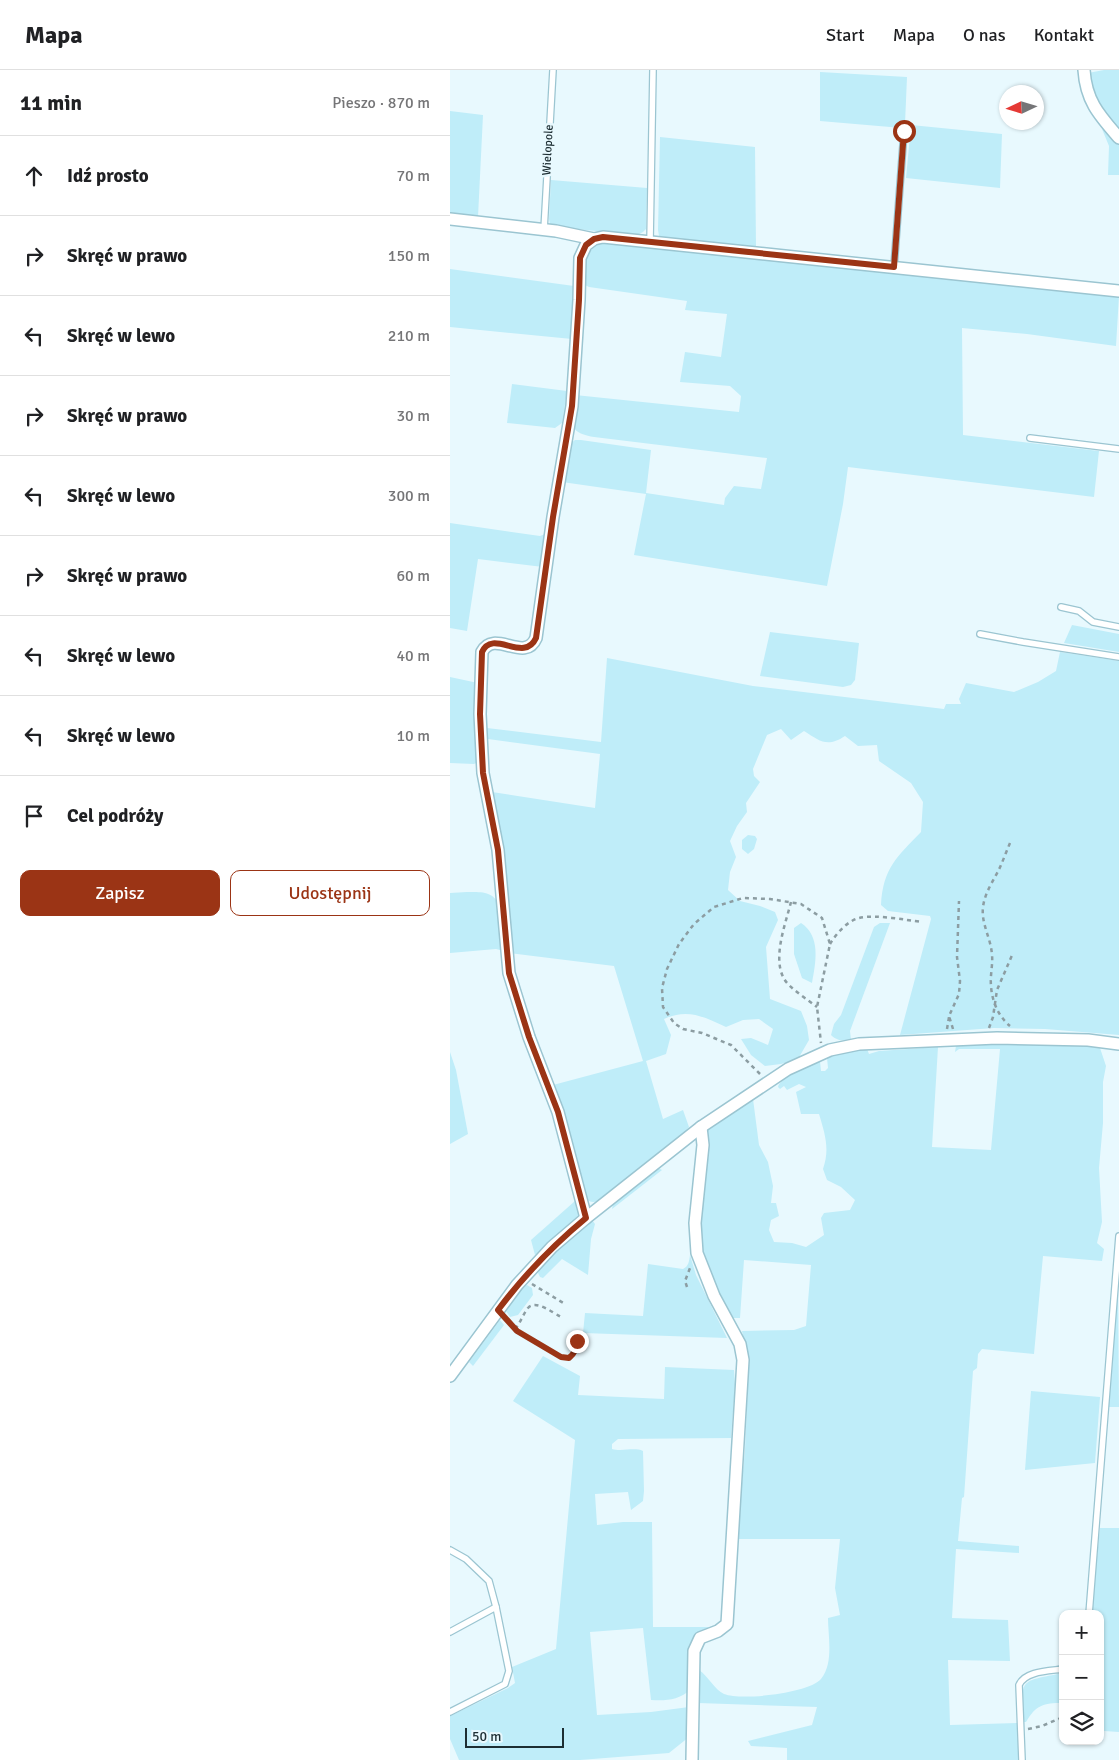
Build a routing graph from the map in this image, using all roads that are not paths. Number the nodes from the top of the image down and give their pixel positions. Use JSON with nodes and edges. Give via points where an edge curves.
{"nodes":[{"id":1,"x":553,"y":70,"type":"edge"},
{"id":2,"x":653,"y":70,"type":"edge"},
{"id":3,"x":1084,"y":70,"type":"edge"},
{"id":4,"x":904,"y":131,"type":"dead end"},
{"id":5,"x":1119,"y":138,"type":"edge"},
{"id":6,"x":450,"y":219,"type":"edge"},
{"id":7,"x":544,"y":230,"type":"junction"},
{"id":8,"x":594,"y":239,"type":"junction"},
{"id":9,"x":650,"y":242,"type":"junction"},
{"id":10,"x":894,"y":267,"type":"junction"},
{"id":11,"x":1119,"y":291,"type":"edge"},
{"id":12,"x":1030,"y":438,"type":"dead end"},
{"id":13,"x":1119,"y":449,"type":"edge"},
{"id":14,"x":1061,"y":608,"type":"dead end"},
{"id":15,"x":1119,"y":627,"type":"edge"},
{"id":16,"x":980,"y":634,"type":"dead end"},
{"id":17,"x":1119,"y":657,"type":"edge"},
{"id":18,"x":1119,"y":1044,"type":"edge"},
{"id":19,"x":701,"y":1127,"type":"junction"},
{"id":20,"x":586,"y":1218,"type":"junction"},
{"id":21,"x":1119,"y":1236,"type":"edge"},
{"id":22,"x":450,"y":1376,"type":"edge"},
{"id":23,"x":450,"y":1550,"type":"edge"},
{"id":24,"x":496,"y":1607,"type":"junction"},
{"id":25,"x":1088,"y":1610,"type":"edge"},
{"id":26,"x":450,"y":1632,"type":"edge"},
{"id":27,"x":1059,"y":1670,"type":"edge"},
{"id":28,"x":450,"y":1712,"type":"edge"},
{"id":29,"x":692,"y":1760,"type":"edge"},
{"id":30,"x":1022,"y":1760,"type":"edge"}],
"edges":[{"from":1,"to":7,"type":"lane","name":"Wielopole"},
{"from":2,"to":9,"type":"lane"},
{"from":3,"to":5,"type":"street","via":[[1085,88],[1095,108]]},
{"from":4,"to":10,"type":"lane"},
{"from":6,"to":7,"type":"street"},
{"from":7,"to":8,"type":"street"},
{"from":8,"to":9,"type":"street"},
{"from":8,"to":20,"type":"street","via":[[586,245],[580,258],[572,406],[536,638],[528,648],[491,643],[485,646],[482,652],[480,714],[483,773],[498,850],[509,973],[558,1112]]},
{"from":9,"to":10,"type":"street"},
{"from":10,"to":11,"type":"street"},
{"from":12,"to":13,"type":"lane"},
{"from":14,"to":15,"type":"lane","via":[[1079,611],[1093,622]]},
{"from":16,"to":17,"type":"lane"},
{"from":18,"to":19,"type":"street","via":[[1024,1038],[859,1044],[830,1050],[788,1069]]},
{"from":19,"to":20,"type":"street"},
{"from":19,"to":29,"type":"street","via":[[703,1145],[695,1223],[697,1253],[714,1296],[740,1344],[744,1360],[727,1624],[700,1638],[694,1651]]},
{"from":20,"to":22,"type":"street","via":[[552,1247],[525,1277]]},
{"from":21,"to":25,"type":"lane"},
{"from":23,"to":24,"type":"lane","via":[[466,1559],[489,1581]]},
{"from":24,"to":26,"type":"lane"},
{"from":24,"to":28,"type":"lane","via":[[509,1671],[504,1684]]},
{"from":27,"to":30,"type":"lane","via":[[1028,1675],[1018,1685]]}]}
